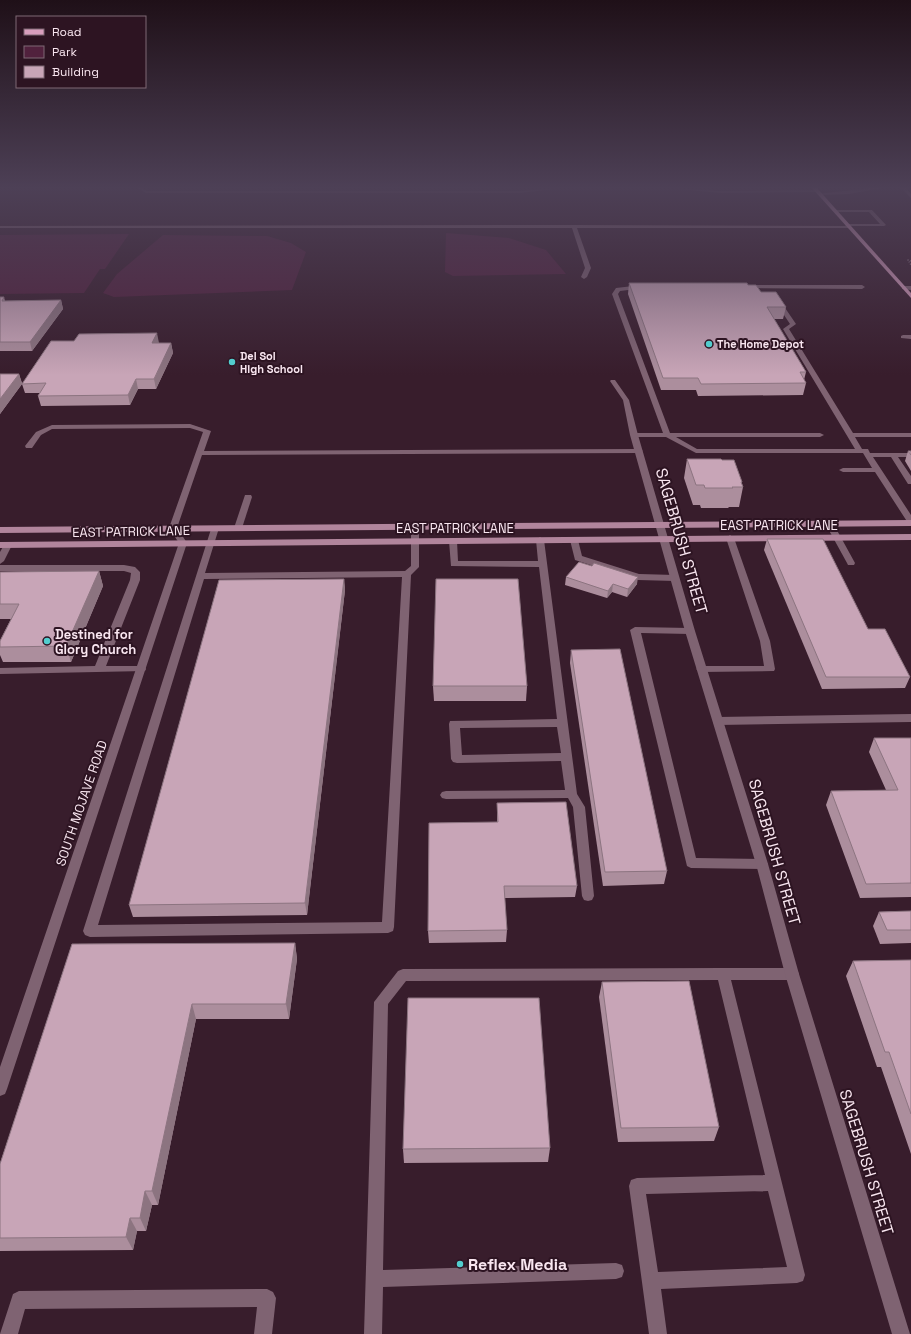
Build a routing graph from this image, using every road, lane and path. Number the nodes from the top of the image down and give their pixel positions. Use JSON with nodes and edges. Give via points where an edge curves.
{"nodes":[{"id":1,"x":582,"y":250,"type":"edge"},
{"id":2,"x":870,"y":250,"type":"edge"},
{"id":3,"x":911,"y":260,"type":"edge"},
{"id":4,"x":911,"y":265,"type":"edge"},
{"id":5,"x":584,"y":277,"type":"dead end"},
{"id":6,"x":653,"y":287,"type":"edge"},
{"id":7,"x":738,"y":287,"type":"edge"},
{"id":8,"x":769,"y":287,"type":"junction"},
{"id":9,"x":862,"y":287,"type":"dead end"},
{"id":10,"x":904,"y":288,"type":"junction"},
{"id":11,"x":911,"y":288,"type":"edge"},
{"id":12,"x":911,"y":296,"type":"edge"},
{"id":13,"x":903,"y":337,"type":"dead end"},
{"id":14,"x":911,"y":337,"type":"edge"},
{"id":15,"x":613,"y":381,"type":"dead end"},
{"id":16,"x":634,"y":435,"type":"junction"},
{"id":17,"x":667,"y":435,"type":"junction"},
{"id":18,"x":820,"y":435,"type":"dead end"},
{"id":19,"x":850,"y":435,"type":"junction"},
{"id":20,"x":911,"y":435,"type":"edge"},
{"id":21,"x":28,"y":446,"type":"dead end"},
{"id":22,"x":639,"y":450,"type":"junction"},
{"id":23,"x":199,"y":452,"type":"junction"},
{"id":24,"x":864,"y":453,"type":"junction"},
{"id":25,"x":893,"y":455,"type":"junction"},
{"id":26,"x":911,"y":455,"type":"edge"},
{"id":27,"x":843,"y":470,"type":"dead end"},
{"id":28,"x":877,"y":470,"type":"junction"},
{"id":29,"x":911,"y":482,"type":"edge"},
{"id":30,"x":248,"y":497,"type":"dead end"},
{"id":31,"x":911,"y":522,"type":"edge"},
{"id":32,"x":829,"y":523,"type":"junction"},
{"id":33,"x":660,"y":525,"type":"junction"},
{"id":34,"x":415,"y":527,"type":"junction"},
{"id":35,"x":172,"y":528,"type":"junction"},
{"id":36,"x":215,"y":528,"type":"junction"},
{"id":37,"x":238,"y":528,"type":"junction"},
{"id":38,"x":0,"y":530,"type":"edge"},
{"id":39,"x":911,"y":537,"type":"edge"},
{"id":40,"x":730,"y":538,"type":"junction"},
{"id":41,"x":837,"y":538,"type":"junction"},
{"id":42,"x":664,"y":539,"type":"junction"},
{"id":43,"x":540,"y":540,"type":"junction"},
{"id":44,"x":574,"y":540,"type":"junction"},
{"id":45,"x":415,"y":541,"type":"junction"},
{"id":46,"x":453,"y":541,"type":"junction"},
{"id":47,"x":183,"y":543,"type":"junction"},
{"id":48,"x":210,"y":543,"type":"junction"},
{"id":49,"x":4,"y":545,"type":"edge"},
{"id":50,"x":0,"y":561,"type":"edge"},
{"id":51,"x":851,"y":563,"type":"dead end"},
{"id":52,"x":543,"y":564,"type":"junction"},
{"id":53,"x":0,"y":568,"type":"edge"},
{"id":54,"x":408,"y":574,"type":"junction"},
{"id":55,"x":200,"y":576,"type":"junction"},
{"id":56,"x":675,"y":578,"type":"junction"},
{"id":57,"x":690,"y":631,"type":"junction"},
{"id":58,"x":141,"y":669,"type":"junction"},
{"id":59,"x":701,"y":669,"type":"junction"},
{"id":60,"x":99,"y":670,"type":"junction"},
{"id":61,"x":0,"y":671,"type":"edge"},
{"id":62,"x":911,"y":718,"type":"edge"},
{"id":63,"x":718,"y":721,"type":"junction"},
{"id":64,"x":563,"y":723,"type":"junction"},
{"id":65,"x":567,"y":757,"type":"junction"},
{"id":66,"x":571,"y":794,"type":"junction"},
{"id":67,"x":446,"y":795,"type":"dead end"},
{"id":68,"x":762,"y":864,"type":"junction"},
{"id":69,"x":588,"y":896,"type":"dead end"},
{"id":70,"x":722,"y":974,"type":"junction"},
{"id":71,"x":792,"y":974,"type":"junction"},
{"id":72,"x":5,"y":1059,"type":"edge"},
{"id":73,"x":0,"y":1089,"type":"edge"},
{"id":74,"x":774,"y":1183,"type":"junction"},
{"id":75,"x":616,"y":1271,"type":"dead end"},
{"id":76,"x":374,"y":1279,"type":"junction"},
{"id":77,"x":651,"y":1281,"type":"junction"},
{"id":78,"x":9,"y":1334,"type":"edge"},
{"id":79,"x":263,"y":1334,"type":"edge"},
{"id":80,"x":373,"y":1334,"type":"edge"},
{"id":81,"x":658,"y":1334,"type":"edge"},
{"id":82,"x":901,"y":1334,"type":"edge"}],
"edges":[{"from":1,"to":5,"type":"street","via":[[588,268]]},
{"from":2,"to":10,"type":"main road"},
{"from":3,"to":4,"type":"path","via":[[908,260]]},
{"from":6,"to":17,"type":"street","via":[[618,289],[615,294]]},
{"from":7,"to":8,"type":"street"},
{"from":8,"to":9,"type":"street"},
{"from":8,"to":19,"type":"street","via":[[793,324],[786,329]]},
{"from":10,"to":11,"type":"street"},
{"from":10,"to":12,"type":"main road"},
{"from":13,"to":14,"type":"street"},
{"from":15,"to":16,"type":"street","name":"SAGEBRUSH STREET","via":[[626,400]]},
{"from":16,"to":17,"type":"street"},
{"from":16,"to":22,"type":"street","name":"SAGEBRUSH STREET"},
{"from":17,"to":18,"type":"street"},
{"from":17,"to":24,"type":"street","via":[[696,451]]},
{"from":19,"to":20,"type":"street"},
{"from":19,"to":24,"type":"street"},
{"from":21,"to":23,"type":"street","via":[[37,434],[52,427],[190,426],[207,431]]},
{"from":22,"to":23,"type":"street"},
{"from":22,"to":33,"type":"street","name":"SAGEBRUSH STREET"},
{"from":23,"to":35,"type":"street"},
{"from":24,"to":25,"type":"street"},
{"from":24,"to":28,"type":"street"},
{"from":25,"to":26,"type":"street"},
{"from":25,"to":29,"type":"street"},
{"from":27,"to":28,"type":"street"},
{"from":28,"to":31,"type":"street"},
{"from":30,"to":37,"type":"street"},
{"from":31,"to":32,"type":"main road","name":"EAST PATRICK LANE"},
{"from":32,"to":33,"type":"main road","name":"EAST PATRICK LANE"},
{"from":32,"to":41,"type":"street"},
{"from":33,"to":34,"type":"main road","name":"EAST PATRICK LANE"},
{"from":33,"to":42,"type":"street","name":"SAGEBRUSH STREET"},
{"from":34,"to":37,"type":"main road","name":"EAST PATRICK LANE"},
{"from":34,"to":45,"type":"street"},
{"from":35,"to":36,"type":"main road","name":"EAST PATRICK LANE"},
{"from":35,"to":38,"type":"main road","name":"EAST PATRICK LANE"},
{"from":35,"to":47,"type":"street"},
{"from":36,"to":37,"type":"main road","name":"EAST PATRICK LANE"},
{"from":36,"to":48,"type":"street"},
{"from":39,"to":41,"type":"main road","name":"EAST PATRICK LANE"},
{"from":40,"to":41,"type":"main road","name":"EAST PATRICK LANE"},
{"from":40,"to":42,"type":"main road","name":"EAST PATRICK LANE"},
{"from":40,"to":59,"type":"street","via":[[763,635],[770,669]]},
{"from":41,"to":51,"type":"street"},
{"from":42,"to":44,"type":"main road","name":"EAST PATRICK LANE"},
{"from":42,"to":56,"type":"street","name":"SAGEBRUSH STREET"},
{"from":43,"to":44,"type":"main road","name":"EAST PATRICK LANE"},
{"from":43,"to":46,"type":"main road","name":"EAST PATRICK LANE"},
{"from":43,"to":52,"type":"street"},
{"from":44,"to":56,"type":"street","via":[[578,558],[638,576]]},
{"from":45,"to":46,"type":"main road","name":"EAST PATRICK LANE"},
{"from":45,"to":48,"type":"main road","name":"EAST PATRICK LANE"},
{"from":45,"to":54,"type":"street","via":[[415,567]]},
{"from":46,"to":52,"type":"street","via":[[454,564]]},
{"from":47,"to":48,"type":"main road","name":"EAST PATRICK LANE"},
{"from":47,"to":49,"type":"main road","name":"EAST PATRICK LANE"},
{"from":47,"to":58,"type":"street","name":"SOUTH MOJAVE ROAD"},
{"from":48,"to":55,"type":"street"},
{"from":49,"to":50,"type":"street"},
{"from":52,"to":64,"type":"street"},
{"from":53,"to":60,"type":"street","via":[[132,568],[136,572]]},
{"from":54,"to":55,"type":"street"},
{"from":54,"to":55,"type":"street","via":[[388,927],[90,931]]},
{"from":56,"to":57,"type":"street","name":"SAGEBRUSH STREET"},
{"from":57,"to":59,"type":"street","name":"SAGEBRUSH STREET"},
{"from":57,"to":68,"type":"street","via":[[635,630],[691,863]]},
{"from":58,"to":60,"type":"street"},
{"from":58,"to":72,"type":"street","name":"SOUTH MOJAVE ROAD"},
{"from":59,"to":63,"type":"street","name":"SAGEBRUSH STREET"},
{"from":60,"to":61,"type":"street"},
{"from":62,"to":63,"type":"street"},
{"from":63,"to":68,"type":"street","name":"SAGEBRUSH STREET"},
{"from":64,"to":65,"type":"street"},
{"from":64,"to":65,"type":"street","via":[[454,724],[457,759]]},
{"from":65,"to":66,"type":"street"},
{"from":66,"to":67,"type":"street"},
{"from":66,"to":69,"type":"street","via":[[579,807]]},
{"from":68,"to":71,"type":"street","name":"SAGEBRUSH STREET"},
{"from":70,"to":71,"type":"street"},
{"from":70,"to":74,"type":"street"},
{"from":70,"to":76,"type":"street","via":[[404,975],[381,1002]]},
{"from":71,"to":82,"type":"street","name":"SAGEBRUSH STREET"},
{"from":72,"to":73,"type":"street","name":"SOUTH MOJAVE ROAD"},
{"from":74,"to":77,"type":"street","via":[[637,1186]]},
{"from":74,"to":77,"type":"street","via":[[797,1275]]},
{"from":75,"to":76,"type":"street"},
{"from":76,"to":80,"type":"street"},
{"from":77,"to":81,"type":"street"},
{"from":78,"to":79,"type":"street","via":[[18,1300],[267,1298]]}]}
